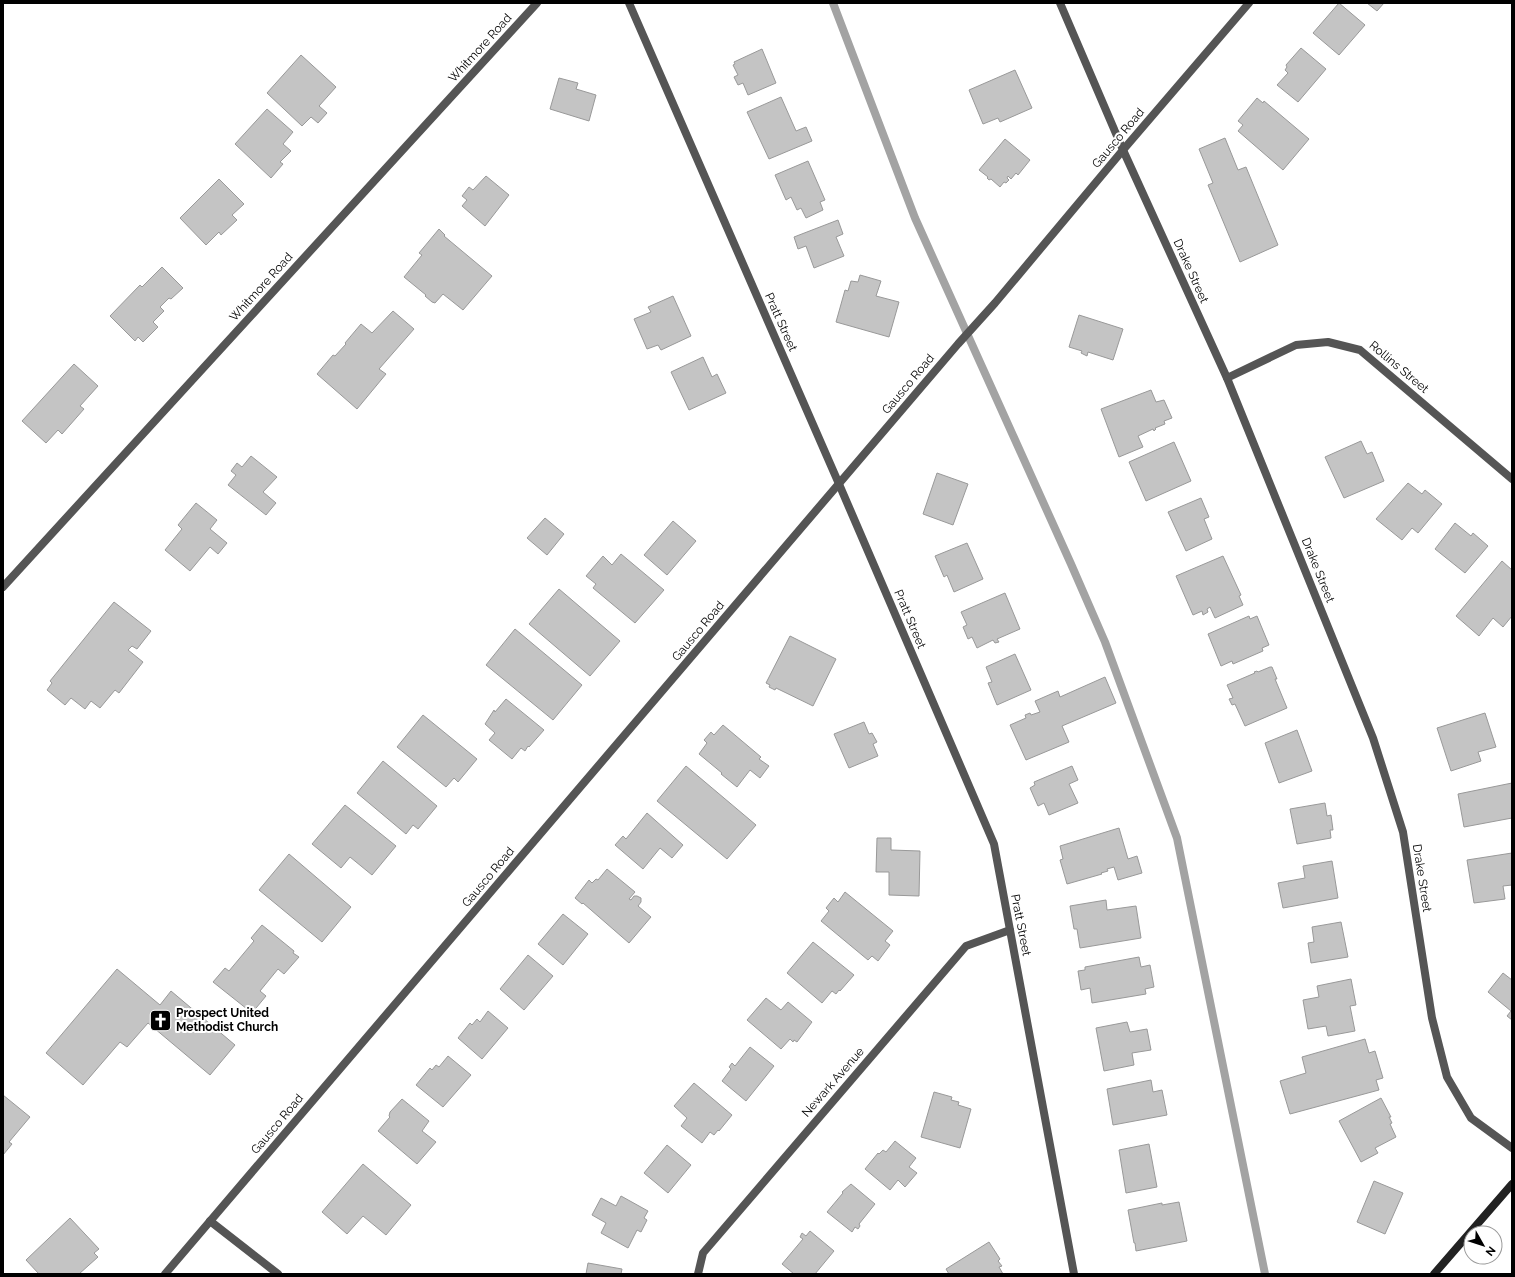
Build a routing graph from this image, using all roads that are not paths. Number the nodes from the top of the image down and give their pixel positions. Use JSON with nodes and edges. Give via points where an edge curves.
{"nodes":[{"id":1,"x":537,"y":3,"type":"edge"},
{"id":2,"x":629,"y":3,"type":"edge"},
{"id":3,"x":1060,"y":3,"type":"edge"},
{"id":4,"x":1249,"y":3,"type":"edge"},
{"id":5,"x":1123,"y":150,"type":"junction"},
{"id":6,"x":1227,"y":378,"type":"junction"},
{"id":7,"x":1512,"y":479,"type":"edge"},
{"id":8,"x":839,"y":484,"type":"junction"},
{"id":9,"x":3,"y":587,"type":"edge"},
{"id":10,"x":1010,"y":930,"type":"junction"},
{"id":11,"x":1512,"y":1148,"type":"edge"},
{"id":12,"x":1512,"y":1184,"type":"edge"},
{"id":13,"x":210,"y":1221,"type":"junction"},
{"id":14,"x":165,"y":1274,"type":"edge"},
{"id":15,"x":278,"y":1274,"type":"edge"},
{"id":16,"x":698,"y":1274,"type":"edge"},
{"id":17,"x":1074,"y":1274,"type":"edge"},
{"id":18,"x":1434,"y":1274,"type":"edge"}],
"edges":[{"from":1,"to":9,"type":"street","name":"Whitmore Road"},
{"from":2,"to":8,"type":"street","name":"Pratt Street"},
{"from":3,"to":5,"type":"street","name":"Drake Street"},
{"from":4,"to":5,"type":"street","name":"Gausco Road"},
{"from":5,"to":6,"type":"street","name":"Drake Street"},
{"from":5,"to":8,"type":"street","name":"Gausco Road"},
{"from":6,"to":7,"type":"street","name":"Rollins Street","via":[[1296,345],[1328,342],[1360,350]]},
{"from":6,"to":11,"type":"street","name":"Drake Street","via":[[1373,738],[1403,832],[1432,1018],[1447,1077],[1471,1118]]},
{"from":8,"to":10,"type":"street","name":"Pratt Street","via":[[994,844]]},
{"from":8,"to":13,"type":"street","name":"Gausco Road"},
{"from":10,"to":16,"type":"street","name":"Newark Avenue","via":[[966,946],[703,1253]]},
{"from":10,"to":17,"type":"street","name":"Pratt Street"},
{"from":12,"to":18,"type":"main road"},
{"from":13,"to":14,"type":"street","name":"Gausco Road"},
{"from":13,"to":15,"type":"street"}]}
